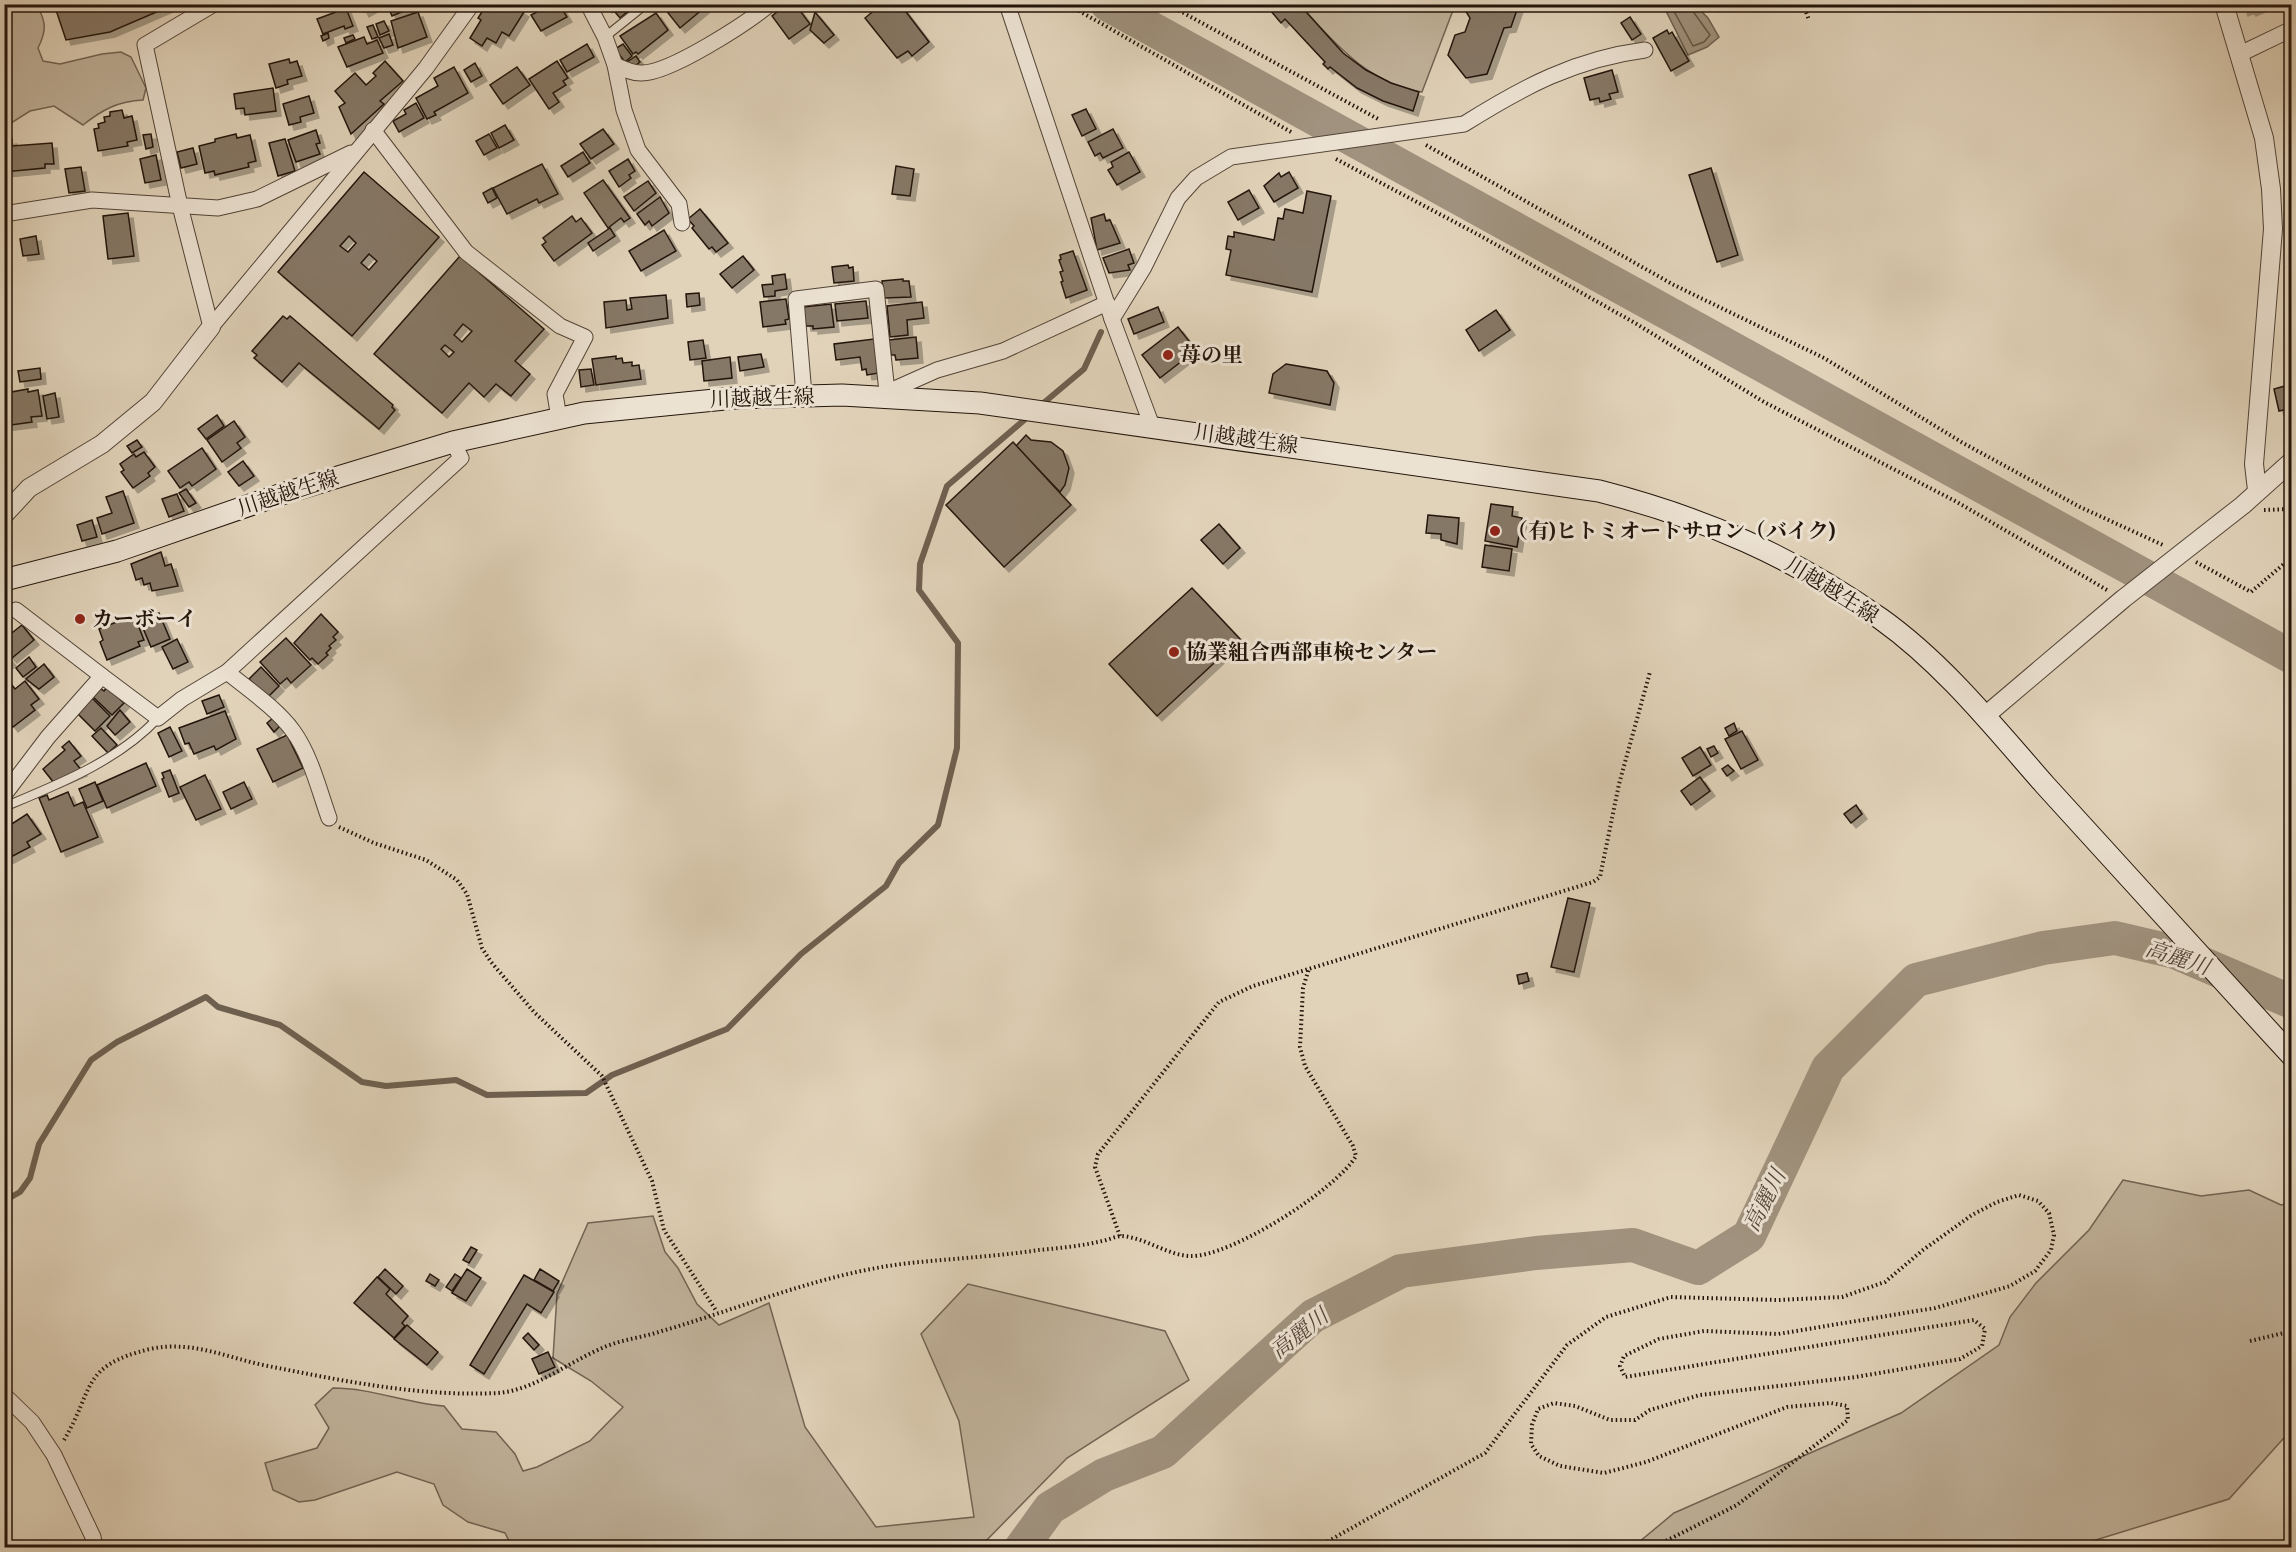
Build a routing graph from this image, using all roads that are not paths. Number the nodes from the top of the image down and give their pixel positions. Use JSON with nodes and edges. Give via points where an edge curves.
{"nodes":[{"id":1,"x":214,"y":4,"type":"edge"},
{"id":2,"x":472,"y":4,"type":"edge"},
{"id":3,"x":588,"y":4,"type":"edge"},
{"id":4,"x":646,"y":4,"type":"edge"},
{"id":5,"x":770,"y":4,"type":"edge"},
{"id":6,"x":1006,"y":4,"type":"edge"},
{"id":7,"x":2224,"y":4,"type":"edge"},
{"id":8,"x":2292,"y":29,"type":"edge"},
{"id":9,"x":605,"y":38,"type":"junction"},
{"id":10,"x":1645,"y":50,"type":"dead end"},
{"id":11,"x":2240,"y":54,"type":"junction"},
{"id":12,"x":615,"y":65,"type":"junction"},
{"id":13,"x":373,"y":130,"type":"junction"},
{"id":14,"x":354,"y":152,"type":"junction"},
{"id":15,"x":180,"y":206,"type":"junction"},
{"id":16,"x":4,"y":214,"type":"edge"},
{"id":17,"x":682,"y":223,"type":"dead end"},
{"id":18,"x":1107,"y":303,"type":"junction"},
{"id":19,"x":1112,"y":319,"type":"junction"},
{"id":20,"x":212,"y":327,"type":"junction"},
{"id":21,"x":883,"y":394,"type":"junction"},
{"id":22,"x":804,"y":395,"type":"junction"},
{"id":23,"x":560,"y":418,"type":"junction"},
{"id":24,"x":1152,"y":426,"type":"junction"},
{"id":25,"x":453,"y":442,"type":"junction"},
{"id":26,"x":2292,"y":461,"type":"edge"},
{"id":27,"x":2258,"y":490,"type":"junction"},
{"id":28,"x":4,"y":515,"type":"edge"},
{"id":29,"x":4,"y":580,"type":"edge"},
{"id":30,"x":16,"y":610,"type":"dead end"},
{"id":31,"x":226,"y":672,"type":"junction"},
{"id":32,"x":102,"y":676,"type":"junction"},
{"id":33,"x":1985,"y":716,"type":"junction"},
{"id":34,"x":158,"y":718,"type":"junction"},
{"id":35,"x":4,"y":795,"type":"edge"},
{"id":36,"x":4,"y":807,"type":"edge"},
{"id":37,"x":330,"y":818,"type":"road end"},
{"id":38,"x":2292,"y":1056,"type":"edge"},
{"id":39,"x":4,"y":1395,"type":"edge"},
{"id":40,"x":95,"y":1548,"type":"edge"}],
"edges":[{"from":1,"to":15,"type":"street","via":[[145,45]]},
{"from":2,"to":13,"type":"street","via":[[426,68]]},
{"from":3,"to":9,"type":"street"},
{"from":4,"to":9,"type":"lane"},
{"from":5,"to":12,"type":"street","via":[[748,22],[660,70],[642,73]]},
{"from":6,"to":18,"type":"street"},
{"from":7,"to":11,"type":"street"},
{"from":8,"to":11,"type":"street"},
{"from":9,"to":12,"type":"street"},
{"from":10,"to":19,"type":"street","via":[[1568,68],[1464,124],[1231,157],[1196,178],[1178,198],[1144,267]]},
{"from":11,"to":27,"type":"street","via":[[2264,138],[2273,229],[2254,464]]},
{"from":12,"to":17,"type":"street","via":[[624,110],[638,150],[679,204]]},
{"from":13,"to":14,"type":"street"},
{"from":13,"to":23,"type":"street","via":[[466,252],[560,326],[585,337],[555,394]]},
{"from":14,"to":15,"type":"street","via":[[258,199],[218,208]]},
{"from":14,"to":20,"type":"street"},
{"from":15,"to":16,"type":"street","via":[[92,200]]},
{"from":15,"to":20,"type":"street"},
{"from":18,"to":19,"type":"street"},
{"from":18,"to":21,"type":"street","via":[[1003,351],[937,370]]},
{"from":19,"to":24,"type":"street"},
{"from":20,"to":28,"type":"street","via":[[153,402],[102,444],[29,488]]},
{"from":21,"to":22,"type":"main road","name":"川越越生線"},
{"from":21,"to":22,"type":"street","via":[[876,289],[796,299]]},
{"from":21,"to":24,"type":"main road","name":"川越越生線"},
{"from":22,"to":23,"type":"main road","name":"川越越生線","via":[[690,401]]},
{"from":23,"to":25,"type":"main road","name":"川越越生線"},
{"from":24,"to":33,"type":"main road","name":"川越越生線","via":[[1536,480],[1657,506],[1713,526],[1802,568],[1882,620]]},
{"from":25,"to":29,"type":"main road","name":"川越越生線","via":[[282,494],[117,551]]},
{"from":25,"to":31,"type":"street","via":[[461,458]]},
{"from":26,"to":27,"type":"street"},
{"from":27,"to":33,"type":"street"},
{"from":30,"to":32,"type":"street"},
{"from":31,"to":34,"type":"street"},
{"from":31,"to":37,"type":"street","via":[[293,731]]},
{"from":32,"to":34,"type":"street"},
{"from":32,"to":35,"type":"street"},
{"from":33,"to":38,"type":"main road","name":"川越越生線"},
{"from":34,"to":36,"type":"lane","via":[[112,757]]},
{"from":39,"to":40,"type":"street","via":[[33,1422],[54,1455]]}]}
